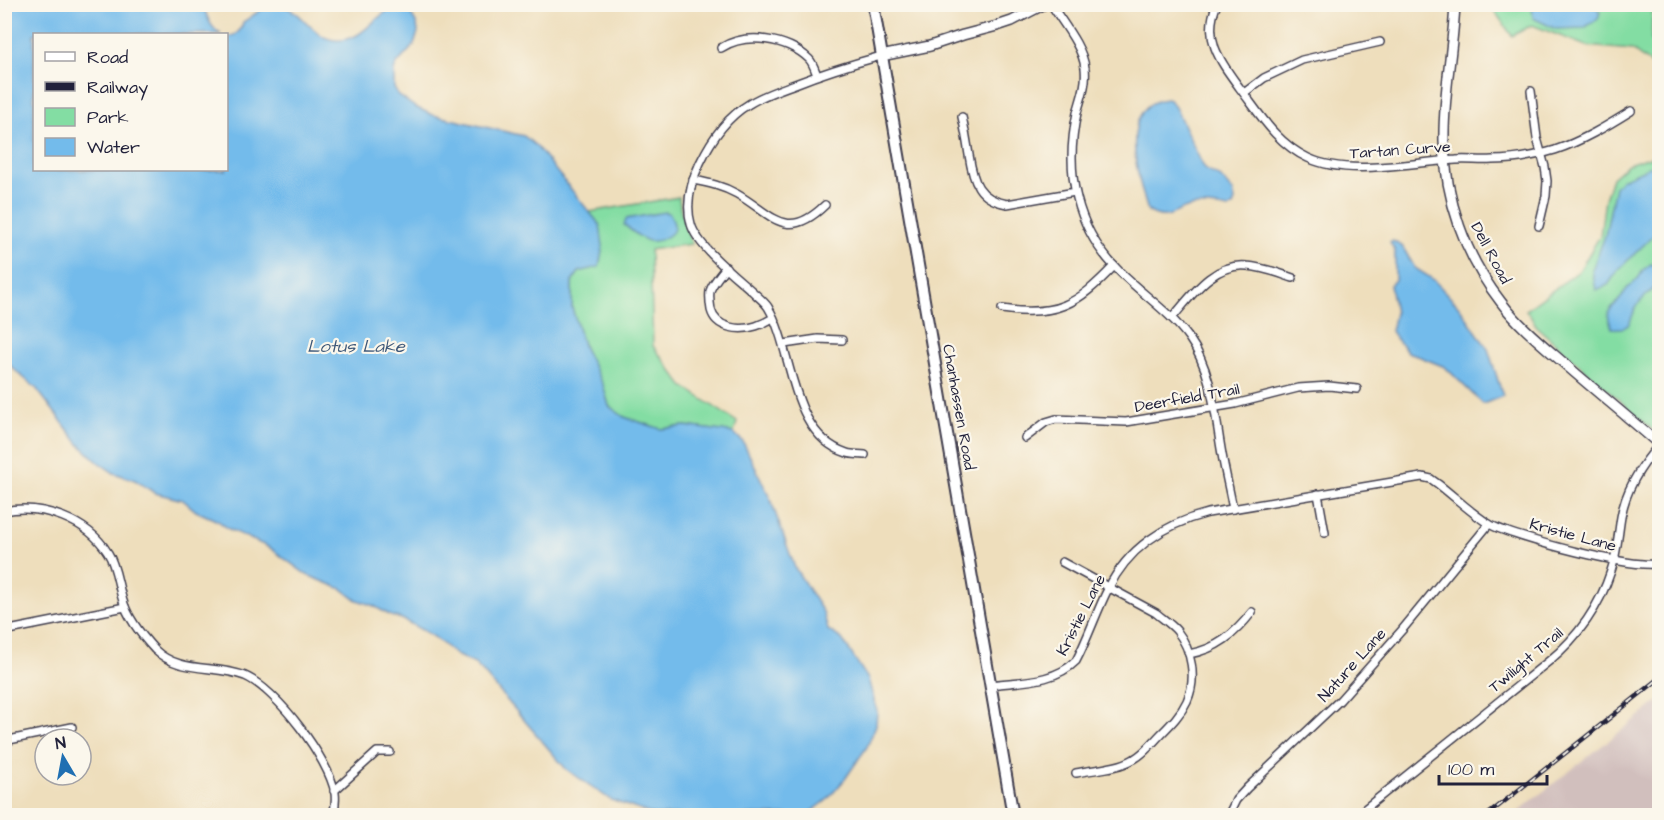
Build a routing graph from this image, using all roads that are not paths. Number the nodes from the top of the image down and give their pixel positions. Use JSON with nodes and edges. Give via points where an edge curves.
{"nodes":[{"id":1,"x":873,"y":4,"type":"edge"},
{"id":2,"x":1045,"y":4,"type":"edge"},
{"id":3,"x":1051,"y":4,"type":"edge"},
{"id":4,"x":1217,"y":4,"type":"edge"},
{"id":5,"x":1455,"y":4,"type":"edge"},
{"id":6,"x":1380,"y":42,"type":"dead end"},
{"id":7,"x":721,"y":48,"type":"dead end"},
{"id":8,"x":881,"y":56,"type":"junction"},
{"id":9,"x":817,"y":75,"type":"junction"},
{"id":10,"x":1531,"y":91,"type":"dead end"},
{"id":11,"x":1244,"y":93,"type":"junction"},
{"id":12,"x":1631,"y":111,"type":"dead end"},
{"id":13,"x":962,"y":117,"type":"dead end"},
{"id":14,"x":1541,"y":153,"type":"junction"},
{"id":15,"x":1446,"y":161,"type":"junction"},
{"id":16,"x":693,"y":180,"type":"junction"},
{"id":17,"x":1075,"y":192,"type":"junction"},
{"id":18,"x":825,"y":205,"type":"dead end"},
{"id":19,"x":1539,"y":226,"type":"dead end"},
{"id":20,"x":1114,"y":266,"type":"junction"},
{"id":21,"x":726,"y":267,"type":"junction"},
{"id":22,"x":1293,"y":278,"type":"dead end"},
{"id":23,"x":1002,"y":309,"type":"dead end"},
{"id":24,"x":773,"y":318,"type":"junction"},
{"id":25,"x":1173,"y":318,"type":"junction"},
{"id":26,"x":842,"y":340,"type":"dead end"},
{"id":27,"x":784,"y":344,"type":"junction"},
{"id":28,"x":1357,"y":389,"type":"dead end"},
{"id":29,"x":1214,"y":409,"type":"junction"},
{"id":30,"x":1025,"y":438,"type":"dead end"},
{"id":31,"x":1659,"y":445,"type":"edge"},
{"id":32,"x":865,"y":454,"type":"dead end"},
{"id":33,"x":1318,"y":494,"type":"junction"},
{"id":34,"x":1233,"y":509,"type":"junction"},
{"id":35,"x":4,"y":511,"type":"edge"},
{"id":36,"x":1489,"y":524,"type":"junction"},
{"id":37,"x":1325,"y":533,"type":"dead end"},
{"id":38,"x":1614,"y":560,"type":"junction"},
{"id":39,"x":1062,"y":562,"type":"dead end"},
{"id":40,"x":1659,"y":563,"type":"edge"},
{"id":41,"x":1108,"y":588,"type":"junction"},
{"id":42,"x":125,"y":607,"type":"junction"},
{"id":43,"x":1252,"y":612,"type":"dead end"},
{"id":44,"x":4,"y":631,"type":"edge"},
{"id":45,"x":1189,"y":654,"type":"junction"},
{"id":46,"x":992,"y":685,"type":"junction"},
{"id":47,"x":33,"y":735,"type":"edge"},
{"id":48,"x":4,"y":741,"type":"edge"},
{"id":49,"x":390,"y":752,"type":"dead end"},
{"id":50,"x":1076,"y":772,"type":"dead end"},
{"id":51,"x":334,"y":791,"type":"junction"},
{"id":52,"x":333,"y":816,"type":"edge"},
{"id":53,"x":1013,"y":816,"type":"edge"},
{"id":54,"x":1228,"y":816,"type":"edge"},
{"id":55,"x":1356,"y":816,"type":"edge"}],
"edges":[{"from":1,"to":8,"type":"main road","name":"Chanhassen Road"},
{"from":2,"to":8,"type":"street","via":[[997,26]]},
{"from":3,"to":17,"type":"street","via":[[1083,57],[1085,68],[1073,134]]},
{"from":4,"to":11,"type":"street","name":"Tartan Curve","via":[[1211,23],[1212,38],[1223,64]]},
{"from":5,"to":15,"type":"street","name":"Dell Road","via":[[1445,113]]},
{"from":6,"to":11,"type":"street","via":[[1302,60],[1264,78]]},
{"from":7,"to":9,"type":"street","via":[[731,42],[763,39],[794,48],[810,60]]},
{"from":8,"to":9,"type":"street"},
{"from":8,"to":46,"type":"main road","name":"Chanhassen Road"},
{"from":9,"to":16,"type":"street","via":[[748,105],[709,145]]},
{"from":10,"to":14,"type":"street"},
{"from":11,"to":15,"type":"street","name":"Tartan Curve","via":[[1278,137],[1323,164],[1358,168]]},
{"from":12,"to":14,"type":"street","name":"Tartan Curve","via":[[1581,139]]},
{"from":13,"to":17,"type":"street","via":[[975,182],[988,197],[1007,204]]},
{"from":14,"to":15,"type":"street","name":"Tartan Curve"},
{"from":14,"to":19,"type":"street","via":[[1547,181]]},
{"from":15,"to":31,"type":"street","name":"Dell Road","via":[[1461,231],[1500,301],[1537,340]]},
{"from":16,"to":18,"type":"street","via":[[719,185],[785,223],[801,222]]},
{"from":16,"to":21,"type":"street","via":[[688,195],[691,225],[699,240]]},
{"from":17,"to":20,"type":"street","via":[[1095,243]]},
{"from":20,"to":23,"type":"street","via":[[1084,296],[1068,304],[1035,312]]},
{"from":20,"to":25,"type":"street"},
{"from":21,"to":24,"type":"street","via":[[766,304]]},
{"from":21,"to":24,"type":"street","via":[[710,292],[713,317],[730,328],[755,326]]},
{"from":22,"to":25,"type":"street","via":[[1258,267],[1232,266],[1210,277]]},
{"from":24,"to":27,"type":"street"},
{"from":25,"to":29,"type":"street","via":[[1206,371]]},
{"from":26,"to":27,"type":"street"},
{"from":27,"to":32,"type":"street","via":[[793,385],[808,419],[834,447]]},
{"from":28,"to":29,"type":"street","name":"Deerfield Trail","via":[[1298,388]]},
{"from":29,"to":30,"type":"street","name":"Deerfield Trail","via":[[1126,422],[1056,419]]},
{"from":29,"to":34,"type":"street"},
{"from":31,"to":38,"type":"street","name":"Twilight Trail","via":[[1630,485]]},
{"from":33,"to":34,"type":"street","name":"Kristie Lane"},
{"from":33,"to":36,"type":"street","name":"Kristie Lane","via":[[1422,477],[1431,479]]},
{"from":33,"to":37,"type":"street"},
{"from":34,"to":41,"type":"street","name":"Kristie Lane","via":[[1170,526],[1138,549]]},
{"from":35,"to":42,"type":"street","via":[[34,509],[51,513],[93,535],[109,554]]},
{"from":36,"to":38,"type":"street","name":"Kristie Lane"},
{"from":36,"to":54,"type":"street","name":"Nature Lane","via":[[1340,700],[1247,788]]},
{"from":38,"to":40,"type":"street","name":"Kristie Lane","via":[[1645,566]]},
{"from":38,"to":55,"type":"street","name":"Twilight Trail","via":[[1593,610],[1566,646]]},
{"from":39,"to":41,"type":"street"},
{"from":41,"to":45,"type":"street","via":[[1168,622]]},
{"from":41,"to":46,"type":"street","name":"Kristie Lane","via":[[1076,661],[1067,670],[1045,678]]},
{"from":42,"to":44,"type":"street"},
{"from":42,"to":51,"type":"street","via":[[137,628],[172,662],[243,676],[271,695],[307,737]]},
{"from":43,"to":45,"type":"street","via":[[1223,642]]},
{"from":45,"to":50,"type":"street","via":[[1192,671],[1188,699],[1172,723],[1136,758],[1116,766]]},
{"from":46,"to":53,"type":"main road","name":"Chanhassen Road"},
{"from":47,"to":48,"type":"street"},
{"from":49,"to":51,"type":"street","via":[[377,752]]},
{"from":51,"to":52,"type":"street"}]}
